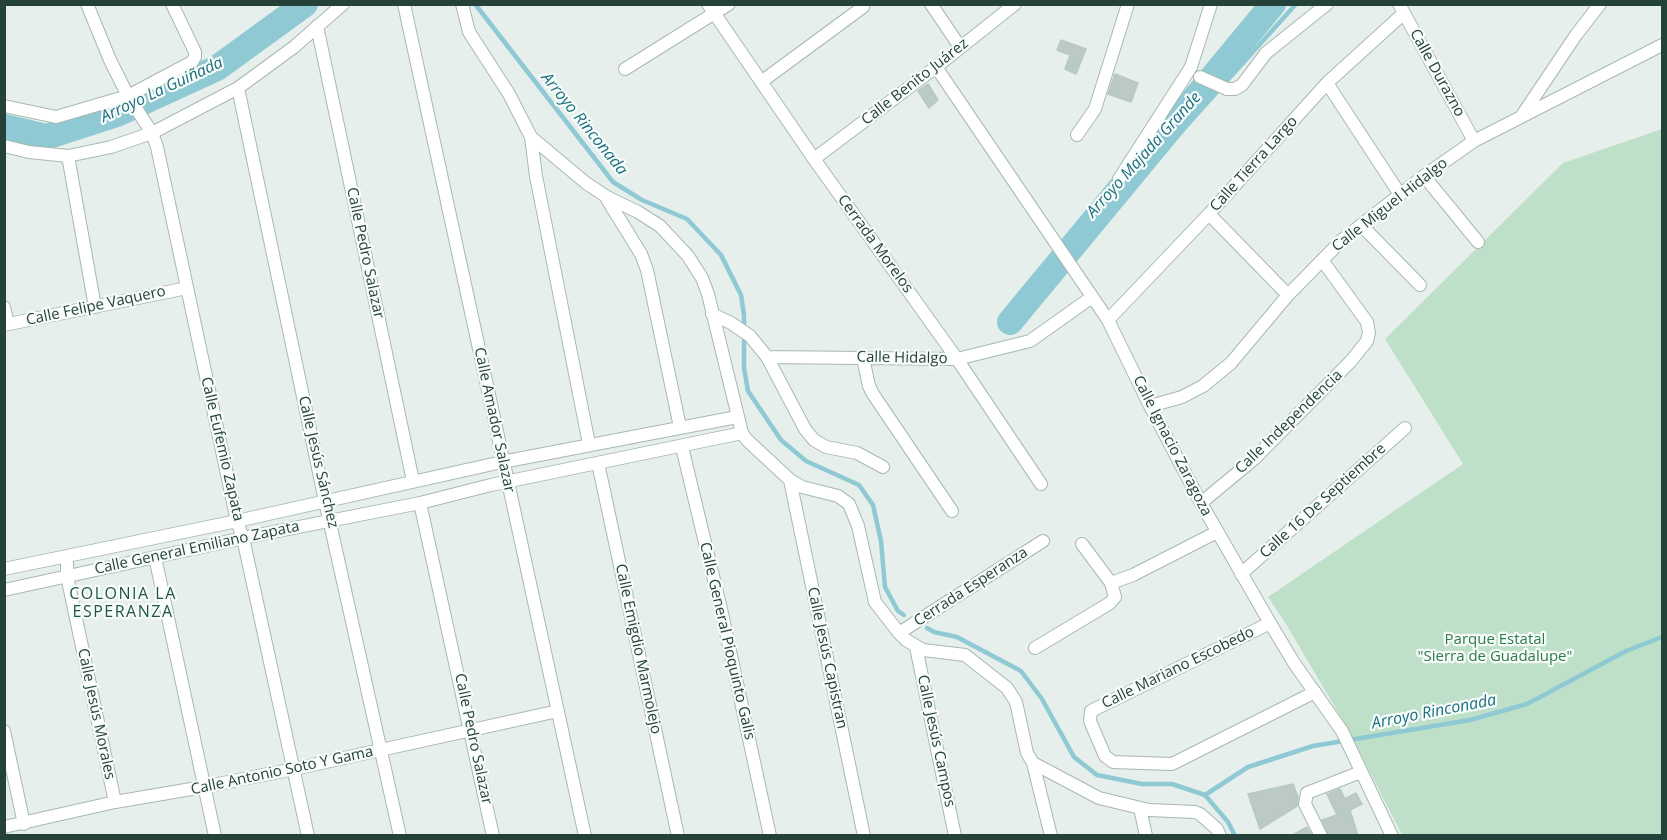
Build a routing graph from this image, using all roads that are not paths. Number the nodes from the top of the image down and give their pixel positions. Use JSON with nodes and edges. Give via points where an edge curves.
{"nodes":[{"id":1,"x":87,"y":4,"type":"edge"},
{"id":2,"x":172,"y":4,"type":"edge"},
{"id":3,"x":343,"y":4,"type":"edge"},
{"id":4,"x":404,"y":4,"type":"edge"},
{"id":5,"x":462,"y":4,"type":"edge"},
{"id":6,"x":729,"y":4,"type":"edge"},
{"id":7,"x":931,"y":4,"type":"edge"},
{"id":8,"x":1015,"y":4,"type":"edge"},
{"id":9,"x":1128,"y":4,"type":"edge"},
{"id":10,"x":1211,"y":4,"type":"edge"},
{"id":11,"x":1327,"y":4,"type":"edge"},
{"id":12,"x":1600,"y":4,"type":"edge"},
{"id":13,"x":863,"y":7,"type":"dead end"},
{"id":14,"x":712,"y":9,"type":"edge"},
{"id":15,"x":1401,"y":9,"type":"edge"},
{"id":16,"x":317,"y":26,"type":"junction"},
{"id":17,"x":1662,"y":45,"type":"edge"},
{"id":18,"x":960,"y":47,"type":"junction"},
{"id":19,"x":936,"y":67,"type":"junction"},
{"id":20,"x":625,"y":69,"type":"dead end"},
{"id":21,"x":1200,"y":77,"type":"dead end"},
{"id":22,"x":761,"y":82,"type":"junction"},
{"id":23,"x":1327,"y":83,"type":"junction"},
{"id":24,"x":238,"y":88,"type":"junction"},
{"id":25,"x":129,"y":98,"type":"junction"},
{"id":26,"x":4,"y":106,"type":"edge"},
{"id":27,"x":1522,"y":115,"type":"junction"},
{"id":28,"x":152,"y":133,"type":"junction"},
{"id":29,"x":1077,"y":135,"type":"dead end"},
{"id":30,"x":531,"y":137,"type":"junction"},
{"id":31,"x":1474,"y":141,"type":"junction"},
{"id":32,"x":4,"y":147,"type":"edge"},
{"id":33,"x":68,"y":156,"type":"junction"},
{"id":34,"x":814,"y":159,"type":"junction"},
{"id":35,"x":1424,"y":176,"type":"junction"},
{"id":36,"x":1119,"y":179,"type":"dead end"},
{"id":37,"x":1399,"y":193,"type":"junction"},
{"id":38,"x":606,"y":198,"type":"junction"},
{"id":39,"x":1209,"y":214,"type":"junction"},
{"id":40,"x":1361,"y":225,"type":"junction"},
{"id":41,"x":1478,"y":242,"type":"dead end"},
{"id":42,"x":1322,"y":260,"type":"junction"},
{"id":43,"x":1420,"y":285,"type":"dead end"},
{"id":44,"x":187,"y":288,"type":"junction"},
{"id":45,"x":1288,"y":295,"type":"junction"},
{"id":46,"x":1092,"y":297,"type":"junction"},
{"id":47,"x":4,"y":307,"type":"edge"},
{"id":48,"x":95,"y":307,"type":"junction"},
{"id":49,"x":712,"y":314,"type":"junction"},
{"id":50,"x":1108,"y":320,"type":"junction"},
{"id":51,"x":6,"y":325,"type":"edge"},
{"id":52,"x":767,"y":357,"type":"junction"},
{"id":53,"x":862,"y":358,"type":"junction"},
{"id":54,"x":957,"y":359,"type":"junction"},
{"id":55,"x":1150,"y":406,"type":"junction"},
{"id":56,"x":736,"y":417,"type":"junction"},
{"id":57,"x":680,"y":427,"type":"junction"},
{"id":58,"x":1405,"y":428,"type":"dead end"},
{"id":59,"x":742,"y":433,"type":"junction"},
{"id":60,"x":589,"y":444,"type":"junction"},
{"id":61,"x":682,"y":447,"type":"junction"},
{"id":62,"x":502,"y":462,"type":"junction"},
{"id":63,"x":598,"y":463,"type":"junction"},
{"id":64,"x":883,"y":467,"type":"dead end"},
{"id":65,"x":790,"y":480,"type":"junction"},
{"id":66,"x":413,"y":481,"type":"junction"},
{"id":67,"x":507,"y":483,"type":"junction"},
{"id":68,"x":1041,"y":484,"type":"dead end"},
{"id":69,"x":325,"y":501,"type":"junction"},
{"id":70,"x":420,"y":503,"type":"junction"},
{"id":71,"x":1201,"y":503,"type":"junction"},
{"id":72,"x":952,"y":511,"type":"dead end"},
{"id":73,"x":331,"y":520,"type":"junction"},
{"id":74,"x":237,"y":521,"type":"junction"},
{"id":75,"x":1217,"y":532,"type":"junction"},
{"id":76,"x":243,"y":538,"type":"junction"},
{"id":77,"x":1043,"y":541,"type":"dead end"},
{"id":78,"x":1083,"y":544,"type":"dead end"},
{"id":79,"x":67,"y":556,"type":"junction"},
{"id":80,"x":155,"y":557,"type":"junction"},
{"id":81,"x":4,"y":569,"type":"edge"},
{"id":82,"x":1241,"y":574,"type":"junction"},
{"id":83,"x":67,"y":576,"type":"junction"},
{"id":84,"x":1111,"y":583,"type":"junction"},
{"id":85,"x":4,"y":590,"type":"edge"},
{"id":86,"x":1270,"y":623,"type":"junction"},
{"id":87,"x":899,"y":633,"type":"junction"},
{"id":88,"x":916,"y":647,"type":"junction"},
{"id":89,"x":1035,"y":648,"type":"dead end"},
{"id":90,"x":1314,"y":692,"type":"junction"},
{"id":91,"x":558,"y":711,"type":"junction"},
{"id":92,"x":4,"y":730,"type":"edge"},
{"id":93,"x":471,"y":731,"type":"junction"},
{"id":94,"x":382,"y":750,"type":"junction"},
{"id":95,"x":1033,"y":763,"type":"junction"},
{"id":96,"x":294,"y":769,"type":"junction"},
{"id":97,"x":1361,"y":772,"type":"junction"},
{"id":98,"x":203,"y":787,"type":"junction"},
{"id":99,"x":115,"y":802,"type":"junction"},
{"id":100,"x":1140,"y":808,"type":"junction"},
{"id":101,"x":24,"y":824,"type":"junction"},
{"id":102,"x":4,"y":827,"type":"edge"},
{"id":103,"x":215,"y":836,"type":"edge"},
{"id":104,"x":308,"y":836,"type":"edge"},
{"id":105,"x":400,"y":836,"type":"edge"},
{"id":106,"x":493,"y":836,"type":"edge"},
{"id":107,"x":585,"y":836,"type":"edge"},
{"id":108,"x":678,"y":836,"type":"edge"},
{"id":109,"x":770,"y":836,"type":"edge"},
{"id":110,"x":864,"y":836,"type":"edge"},
{"id":111,"x":955,"y":836,"type":"edge"},
{"id":112,"x":1051,"y":836,"type":"edge"},
{"id":113,"x":1146,"y":836,"type":"edge"},
{"id":114,"x":1220,"y":836,"type":"edge"},
{"id":115,"x":1321,"y":836,"type":"edge"},
{"id":116,"x":1392,"y":836,"type":"edge"}],
"edges":[{"from":1,"to":25,"type":"street","name":"Calle Eufemio Zapata"},
{"from":2,"to":25,"type":"street","via":[[195,52],[194,59]]},
{"from":3,"to":16,"type":"street"},
{"from":4,"to":62,"type":"street","name":"Calle Amador Salazar"},
{"from":5,"to":30,"type":"street","via":[[469,32]]},
{"from":6,"to":14,"type":"street"},
{"from":7,"to":18,"type":"street"},
{"from":8,"to":18,"type":"street","name":"Calle Benito Juárez"},
{"from":9,"to":29,"type":"street","via":[[1095,109]]},
{"from":10,"to":36,"type":"street","via":[[1191,67]]},
{"from":11,"to":21,"type":"street","via":[[1266,53],[1242,85],[1227,89]]},
{"from":12,"to":27,"type":"street"},
{"from":13,"to":22,"type":"street"},
{"from":14,"to":20,"type":"street"},
{"from":14,"to":22,"type":"street","name":"Cerrada Morelos"},
{"from":15,"to":23,"type":"street","name":"Calle Tierra Largo"},
{"from":15,"to":31,"type":"street","name":"Calle Durazno"},
{"from":16,"to":24,"type":"street"},
{"from":16,"to":66,"type":"street","name":"Calle Pedro Salazar"},
{"from":17,"to":27,"type":"street","name":"Calle Miguel Hidalgo"},
{"from":18,"to":19,"type":"street","name":"Calle Benito Juárez"},
{"from":19,"to":34,"type":"street","name":"Calle Benito Juárez"},
{"from":19,"to":46,"type":"street","name":"Calle Ignacio Zaragoza"},
{"from":22,"to":34,"type":"street","name":"Cerrada Morelos"},
{"from":23,"to":37,"type":"street"},
{"from":23,"to":39,"type":"street","name":"Calle Tierra Largo"},
{"from":24,"to":28,"type":"street"},
{"from":24,"to":69,"type":"street","name":"Calle Jesús Sánchez"},
{"from":25,"to":26,"type":"street","via":[[56,117]]},
{"from":25,"to":28,"type":"street","name":"Calle Eufemio Zapata"},
{"from":27,"to":31,"type":"street","name":"Calle Miguel Hidalgo"},
{"from":28,"to":33,"type":"street"},
{"from":28,"to":44,"type":"street","name":"Calle Eufemio Zapata"},
{"from":30,"to":38,"type":"street"},
{"from":30,"to":60,"type":"street"},
{"from":31,"to":35,"type":"street","name":"Calle Miguel Hidalgo"},
{"from":32,"to":33,"type":"street"},
{"from":33,"to":48,"type":"street"},
{"from":34,"to":54,"type":"street","name":"Cerrada Morelos"},
{"from":35,"to":37,"type":"street","name":"Calle Miguel Hidalgo"},
{"from":35,"to":41,"type":"street"},
{"from":37,"to":40,"type":"street","name":"Calle Miguel Hidalgo"},
{"from":38,"to":49,"type":"street","via":[[638,212],[669,233],[702,278]]},
{"from":38,"to":57,"type":"street","via":[[647,270]]},
{"from":39,"to":45,"type":"street"},
{"from":39,"to":50,"type":"street","name":"Calle Tierra Largo"},
{"from":40,"to":42,"type":"street","name":"Calle Miguel Hidalgo"},
{"from":40,"to":43,"type":"street"},
{"from":42,"to":45,"type":"street","name":"Calle Miguel Hidalgo"},
{"from":42,"to":71,"type":"street","name":"Calle Independencia","via":[[1367,322],[1367,341],[1254,459]]},
{"from":44,"to":48,"type":"street","name":"Calle Felipe Vaquero"},
{"from":44,"to":74,"type":"street","name":"Calle Eufemio Zapata"},
{"from":45,"to":55,"type":"street","name":"Calle Miguel Hidalgo","via":[[1243,350],[1203,386]]},
{"from":46,"to":50,"type":"street","name":"Calle Ignacio Zaragoza"},
{"from":46,"to":54,"type":"street","name":"Calle Hidalgo","via":[[1030,341]]},
{"from":47,"to":51,"type":"street"},
{"from":48,"to":51,"type":"street","name":"Calle Felipe Vaquero"},
{"from":49,"to":52,"type":"street","via":[[750,336]]},
{"from":49,"to":56,"type":"street"},
{"from":50,"to":55,"type":"street","name":"Calle Ignacio Zaragoza"},
{"from":52,"to":53,"type":"street","name":"Calle Hidalgo"},
{"from":52,"to":64,"type":"street","via":[[814,440],[826,447],[857,453]]},
{"from":53,"to":54,"type":"street","name":"Calle Hidalgo"},
{"from":53,"to":72,"type":"street","via":[[873,394]]},
{"from":54,"to":68,"type":"street","name":"Cerrada Morelos"},
{"from":55,"to":71,"type":"street","name":"Calle Ignacio Zaragoza"},
{"from":56,"to":57,"type":"street","name":"Calle General Emiliano Zapata"},
{"from":56,"to":59,"type":"street"},
{"from":57,"to":60,"type":"street","name":"Calle General Emiliano Zapata"},
{"from":58,"to":82,"type":"street","name":"Calle 16 De Septiembre"},
{"from":59,"to":61,"type":"street","name":"Calle General Emiliano Zapata"},
{"from":59,"to":65,"type":"street"},
{"from":60,"to":62,"type":"street","name":"Calle General Emiliano Zapata"},
{"from":61,"to":63,"type":"street","name":"Calle General Emiliano Zapata"},
{"from":61,"to":109,"type":"street","name":"Calle General Pioquinto Galis"},
{"from":62,"to":66,"type":"street","name":"Calle General Emiliano Zapata"},
{"from":62,"to":67,"type":"street","name":"Calle Amador Salazar"},
{"from":63,"to":67,"type":"street","name":"Calle General Emiliano Zapata"},
{"from":63,"to":108,"type":"street","name":"Calle Emigdio Marmolejo"},
{"from":65,"to":87,"type":"street","via":[[838,496],[852,508],[875,602]]},
{"from":65,"to":110,"type":"street","name":"Calle Jesús Capistran"},
{"from":66,"to":69,"type":"street","name":"Calle General Emiliano Zapata"},
{"from":67,"to":70,"type":"street","name":"Calle General Emiliano Zapata"},
{"from":67,"to":91,"type":"street","name":"Calle Amador Salazar"},
{"from":69,"to":73,"type":"street","name":"Calle Jesús Sánchez"},
{"from":69,"to":74,"type":"street","name":"Calle General Emiliano Zapata"},
{"from":70,"to":73,"type":"street","name":"Calle General Emiliano Zapata"},
{"from":70,"to":93,"type":"street","name":"Calle Pedro Salazar"},
{"from":71,"to":75,"type":"street","name":"Calle Ignacio Zaragoza"},
{"from":73,"to":76,"type":"street","name":"Calle General Emiliano Zapata"},
{"from":73,"to":94,"type":"street","name":"Calle Jesús Sánchez"},
{"from":74,"to":76,"type":"street","name":"Calle Eufemio Zapata"},
{"from":74,"to":79,"type":"street","name":"Calle General Emiliano Zapata"},
{"from":75,"to":82,"type":"street","name":"Calle Ignacio Zaragoza"},
{"from":75,"to":84,"type":"street"},
{"from":76,"to":80,"type":"street","name":"Calle General Emiliano Zapata"},
{"from":76,"to":96,"type":"street","name":"Calle Eufemio Zapata"},
{"from":77,"to":87,"type":"street","name":"Cerrada Esperanza"},
{"from":78,"to":84,"type":"street"},
{"from":79,"to":81,"type":"street","name":"Calle General Emiliano Zapata"},
{"from":79,"to":83,"type":"street","name":"Calle Jesús Morales"},
{"from":80,"to":83,"type":"street","name":"Calle General Emiliano Zapata"},
{"from":80,"to":98,"type":"street"},
{"from":82,"to":86,"type":"street","name":"Calle Ignacio Zaragoza"},
{"from":83,"to":85,"type":"street","name":"Calle General Emiliano Zapata"},
{"from":83,"to":99,"type":"street","name":"Calle Jesús Morales"},
{"from":84,"to":89,"type":"street","via":[[1116,595],[1110,603]]},
{"from":86,"to":90,"type":"street","name":"Calle Ignacio Zaragoza"},
{"from":86,"to":90,"type":"street","name":"Calle Mariano Escobedo","via":[[1095,708],[1089,715],[1090,722],[1108,760],[1164,765],[1179,761]]},
{"from":87,"to":88,"type":"street"},
{"from":88,"to":95,"type":"street","via":[[965,656],[1007,688],[1016,702],[1027,753]]},
{"from":88,"to":111,"type":"street","name":"Calle Jesús Campos"},
{"from":90,"to":97,"type":"street","name":"Calle Ignacio Zaragoza","via":[[1342,731]]},
{"from":91,"to":93,"type":"street","name":"Calle Antonio Soto Y Gama"},
{"from":91,"to":107,"type":"street","name":"Calle Amador Salazar"},
{"from":92,"to":101,"type":"street"},
{"from":93,"to":94,"type":"street","name":"Calle Antonio Soto Y Gama"},
{"from":93,"to":106,"type":"street","name":"Calle Pedro Salazar"},
{"from":94,"to":96,"type":"street","name":"Calle Antonio Soto Y Gama"},
{"from":94,"to":105,"type":"street","name":"Calle Jesús Sánchez"},
{"from":95,"to":100,"type":"street","via":[[1099,798]]},
{"from":95,"to":112,"type":"street"},
{"from":96,"to":98,"type":"street","name":"Calle Antonio Soto Y Gama"},
{"from":96,"to":104,"type":"street","name":"Calle Eufemio Zapata"},
{"from":97,"to":115,"type":"street","via":[[1307,793],[1305,804]]},
{"from":97,"to":116,"type":"street","name":"Calle Ignacio Zaragoza"},
{"from":98,"to":99,"type":"street","name":"Calle Antonio Soto Y Gama"},
{"from":98,"to":103,"type":"street"},
{"from":99,"to":101,"type":"street","name":"Calle Antonio Soto Y Gama"},
{"from":100,"to":113,"type":"street"},
{"from":100,"to":114,"type":"street","via":[[1195,812]]},
{"from":101,"to":102,"type":"street","name":"Calle Antonio Soto Y Gama"}]}
